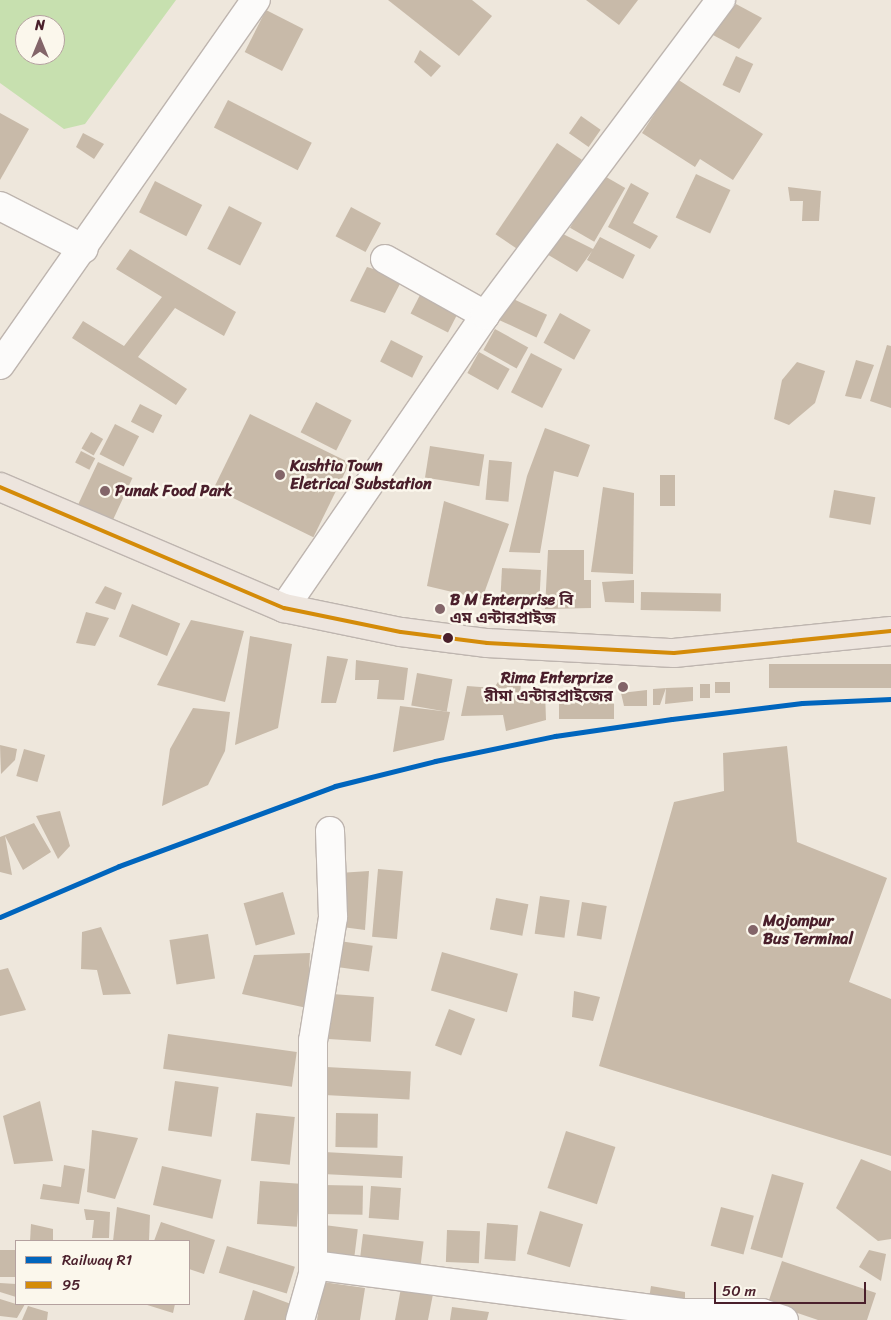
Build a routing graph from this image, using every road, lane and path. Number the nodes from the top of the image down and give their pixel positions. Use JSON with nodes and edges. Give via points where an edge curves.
{"nodes":[{"id":1,"x":256,"y":0,"type":"edge"},
{"id":2,"x":721,"y":0,"type":"edge"},
{"id":3,"x":0,"y":206,"type":"edge"},
{"id":4,"x":84,"y":249,"type":"junction"},
{"id":5,"x":385,"y":259,"type":"dead end"},
{"id":6,"x":485,"y":315,"type":"junction"},
{"id":7,"x":0,"y":365,"type":"edge"},
{"id":8,"x":0,"y":487,"type":"edge"},
{"id":9,"x":284,"y":608,"type":"junction"},
{"id":10,"x":891,"y":631,"type":"edge"},
{"id":11,"x":330,"y":831,"type":"dead end"},
{"id":12,"x":313,"y":1265,"type":"junction"},
{"id":13,"x":300,"y":1320,"type":"edge"},
{"id":14,"x":784,"y":1320,"type":"edge"}],
"edges":[{"from":1,"to":4,"type":"street"},
{"from":2,"to":6,"type":"street"},
{"from":3,"to":4,"type":"street"},
{"from":4,"to":7,"type":"street"},
{"from":5,"to":6,"type":"street"},
{"from":6,"to":9,"type":"street"},
{"from":8,"to":9,"type":"highway"},
{"from":9,"to":10,"type":"highway","via":[[401,632],[487,643],[642,652],[674,653]]},
{"from":11,"to":12,"type":"street","via":[[333,917],[313,1041]]},
{"from":12,"to":13,"type":"street"},
{"from":12,"to":14,"type":"street","via":[[684,1313],[762,1313]]}]}
